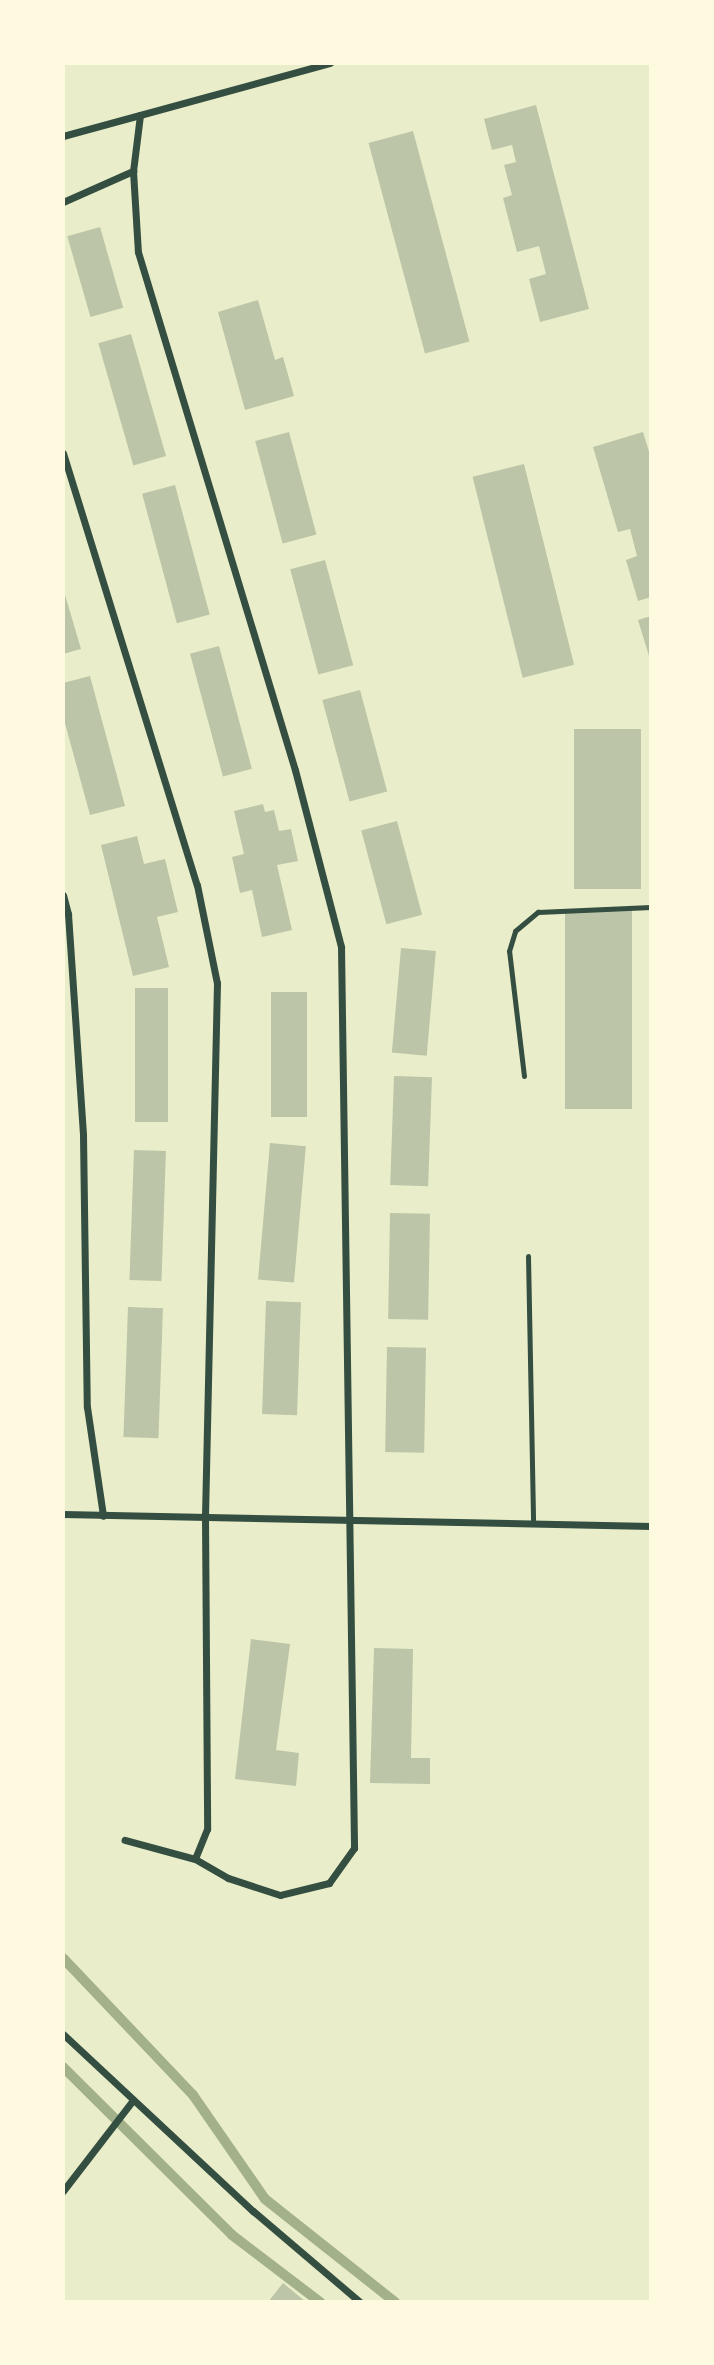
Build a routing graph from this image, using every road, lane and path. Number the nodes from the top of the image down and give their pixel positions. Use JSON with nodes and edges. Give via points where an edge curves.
{"nodes":[{"id":1,"x":330,"y":63,"type":"edge"},
{"id":2,"x":140,"y":115,"type":"junction"},
{"id":3,"x":63,"y":136,"type":"edge"},
{"id":4,"x":133,"y":171,"type":"junction"},
{"id":5,"x":63,"y":202,"type":"edge"},
{"id":6,"x":63,"y":453,"type":"edge"},
{"id":7,"x":63,"y":895,"type":"edge"},
{"id":8,"x":651,"y":907,"type":"edge"},
{"id":9,"x":524,"y":1076,"type":"dead end"},
{"id":10,"x":528,"y":1256,"type":"dead end"},
{"id":11,"x":63,"y":1514,"type":"edge"},
{"id":12,"x":103,"y":1516,"type":"junction"},
{"id":13,"x":205,"y":1517,"type":"junction"},
{"id":14,"x":349,"y":1518,"type":"junction"},
{"id":15,"x":533,"y":1522,"type":"junction"},
{"id":16,"x":651,"y":1526,"type":"edge"},
{"id":17,"x":125,"y":1840,"type":"dead end"},
{"id":18,"x":195,"y":1859,"type":"junction"},
{"id":19,"x":63,"y":2034,"type":"edge"},
{"id":20,"x":133,"y":2100,"type":"junction"},
{"id":21,"x":63,"y":2191,"type":"edge"},
{"id":22,"x":360,"y":2302,"type":"edge"}],
"edges":[{"from":1,"to":2,"type":"street"},
{"from":2,"to":3,"type":"street"},
{"from":2,"to":4,"type":"street"},
{"from":4,"to":5,"type":"street"},
{"from":4,"to":14,"type":"street","via":[[138,253],[295,770],[341,947]]},
{"from":6,"to":13,"type":"street","via":[[197,885],[217,984]]},
{"from":7,"to":12,"type":"street","via":[[83,1135],[87,1407]]},
{"from":8,"to":9,"type":"lane","via":[[538,912],[516,931],[509,951]]},
{"from":10,"to":15,"type":"lane"},
{"from":11,"to":12,"type":"street"},
{"from":12,"to":13,"type":"street"},
{"from":13,"to":14,"type":"street"},
{"from":13,"to":18,"type":"street","via":[[207,1829]]},
{"from":14,"to":15,"type":"street"},
{"from":14,"to":18,"type":"street","via":[[354,1848],[329,1883],[281,1895],[228,1878]]},
{"from":15,"to":16,"type":"street"},
{"from":17,"to":18,"type":"street"},
{"from":19,"to":20,"type":"street"},
{"from":20,"to":21,"type":"street"},
{"from":20,"to":22,"type":"street"}]}
